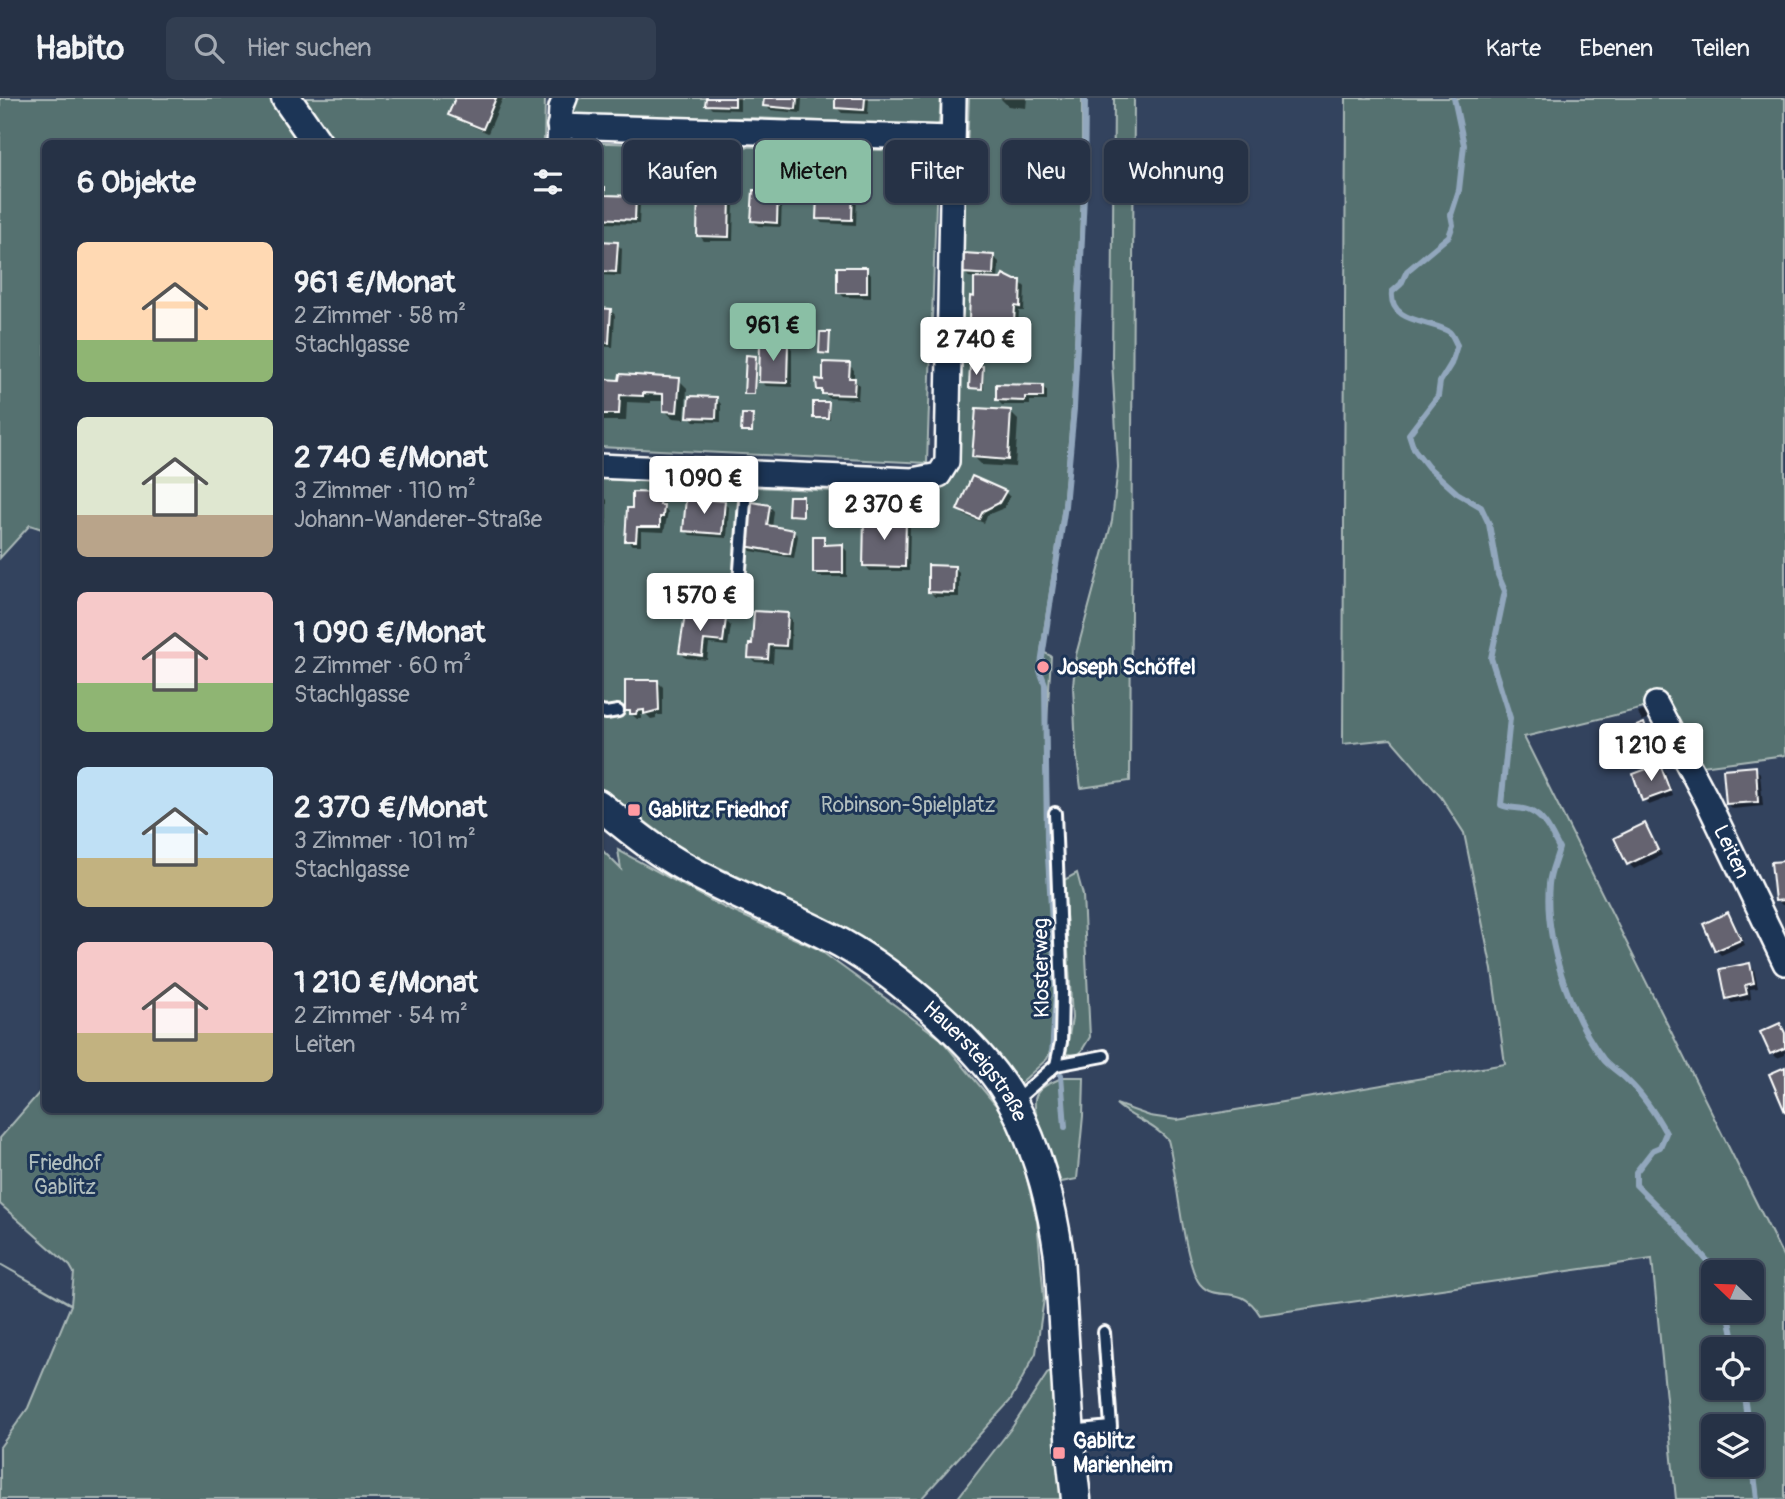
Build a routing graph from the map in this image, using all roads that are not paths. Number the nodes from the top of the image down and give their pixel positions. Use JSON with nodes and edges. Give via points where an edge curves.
{"nodes":[{"id":1,"x":286,"y":98,"type":"edge"},
{"id":2,"x":565,"y":98,"type":"edge"},
{"id":3,"x":954,"y":98,"type":"edge"},
{"id":4,"x":559,"y":135,"type":"edge"},
{"id":5,"x":952,"y":138,"type":"junction"},
{"id":6,"x":315,"y":140,"type":"edge"},
{"id":7,"x":602,"y":466,"type":"edge"},
{"id":8,"x":747,"y":474,"type":"junction"},
{"id":9,"x":739,"y":583,"type":"dead end"},
{"id":10,"x":1656,"y":704,"type":"dead end"},
{"id":11,"x":618,"y":711,"type":"dead end"},
{"id":12,"x":602,"y":712,"type":"edge"},
{"id":13,"x":602,"y":807,"type":"edge"},
{"id":14,"x":1055,"y":813,"type":"dead end"},
{"id":15,"x":1785,"y":963,"type":"edge"},
{"id":16,"x":1104,"y":1056,"type":"dead end"},
{"id":17,"x":1056,"y":1065,"type":"junction"},
{"id":18,"x":1013,"y":1103,"type":"junction"},
{"id":19,"x":1104,"y":1332,"type":"dead end"},
{"id":20,"x":1070,"y":1431,"type":"junction"},
{"id":21,"x":1076,"y":1499,"type":"edge"}],
"edges":[{"from":1,"to":6,"type":"street"},
{"from":2,"to":4,"type":"street"},
{"from":3,"to":5,"type":"street"},
{"from":4,"to":5,"type":"street"},
{"from":5,"to":8,"type":"street","via":[[947,463],[939,475],[912,480]]},
{"from":7,"to":8,"type":"street"},
{"from":8,"to":9,"type":"lane"},
{"from":10,"to":15,"type":"street","name":"Leiten"},
{"from":11,"to":12,"type":"lane"},
{"from":13,"to":18,"type":"street","name":"Hauersteigstraße","via":[[691,871],[839,942],[880,968],[951,1028]]},
{"from":14,"to":17,"type":"lane","name":"Klosterweg","via":[[1062,992]]},
{"from":16,"to":17,"type":"lane"},
{"from":17,"to":18,"type":"lane"},
{"from":18,"to":20,"type":"street","name":"Hauersteigstraße","via":[[1055,1229]]},
{"from":19,"to":20,"type":"lane","via":[[1111,1427]]},
{"from":20,"to":21,"type":"street","name":"Hauersteigstraße"}]}
